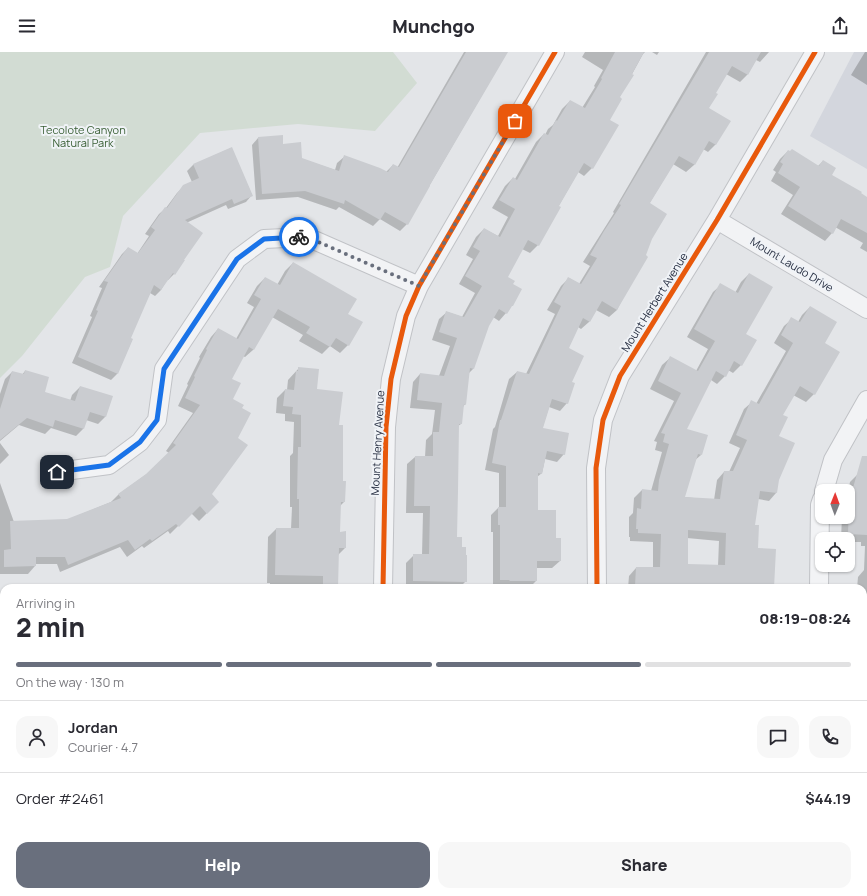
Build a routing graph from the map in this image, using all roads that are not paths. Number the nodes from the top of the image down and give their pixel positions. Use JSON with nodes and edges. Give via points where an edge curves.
{"nodes":[{"id":1,"x":555,"y":52,"type":"edge"},
{"id":2,"x":815,"y":52,"type":"edge"},
{"id":3,"x":717,"y":220,"type":"junction"},
{"id":4,"x":419,"y":286,"type":"junction"},
{"id":5,"x":867,"y":309,"type":"edge"},
{"id":6,"x":867,"y":400,"type":"edge"},
{"id":7,"x":57,"y":472,"type":"dead end"},
{"id":8,"x":826,"y":484,"type":"edge"},
{"id":9,"x":820,"y":524,"type":"edge"},
{"id":10,"x":383,"y":584,"type":"edge"},
{"id":11,"x":597,"y":584,"type":"edge"},
{"id":12,"x":819,"y":584,"type":"edge"}],
"edges":[{"from":1,"to":4,"type":"street","name":"Mount Henry Avenue"},
{"from":2,"to":3,"type":"street","name":"Mount Herbert Avenue"},
{"from":3,"to":5,"type":"street","name":"Mount Laudo Drive"},
{"from":3,"to":11,"type":"street","name":"Mount Herbert Avenue","via":[[620,376],[603,420],[596,468]]},
{"from":4,"to":7,"type":"street","via":[[307,237],[264,239],[237,259],[164,369],[157,420],[140,442],[109,465]]},
{"from":4,"to":10,"type":"street","name":"Mount Henry Avenue","via":[[406,316],[391,379],[386,427]]},
{"from":6,"to":8,"type":"street","via":[[833,460]]},
{"from":9,"to":12,"type":"street"}]}
